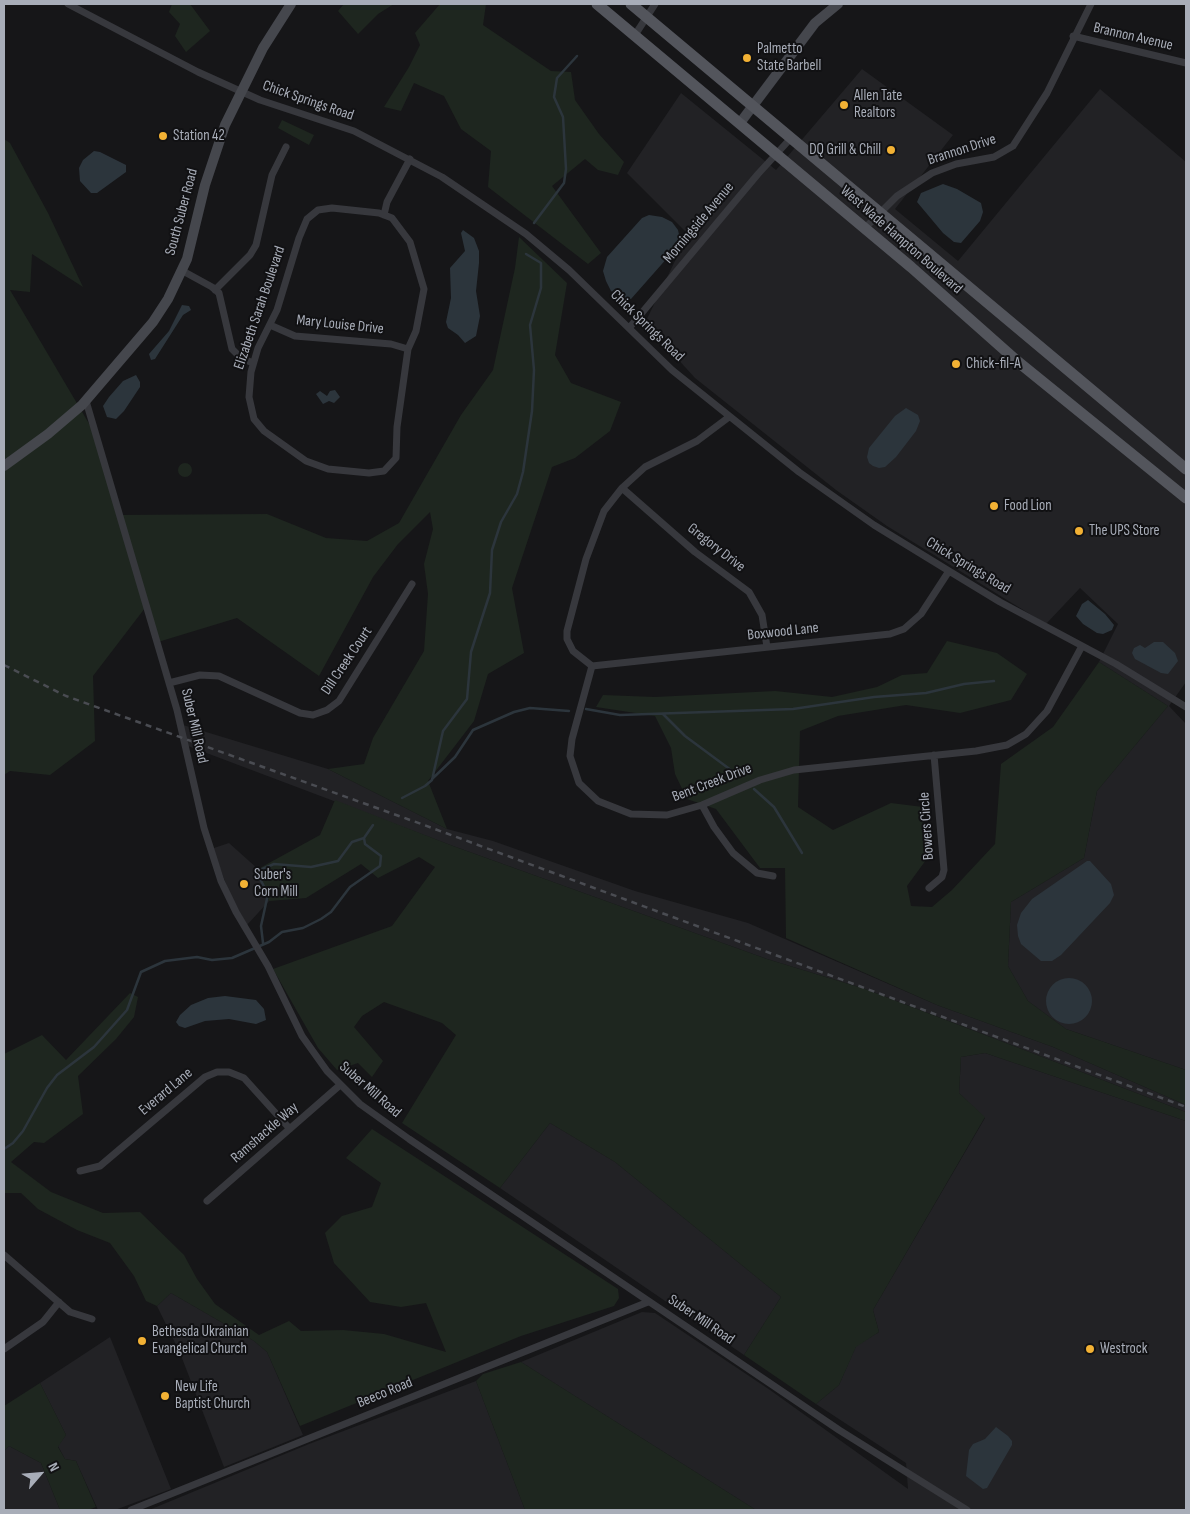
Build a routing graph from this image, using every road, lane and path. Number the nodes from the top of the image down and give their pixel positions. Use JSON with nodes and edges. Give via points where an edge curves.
{"nodes":[{"id":1,"x":68,"y":4,"type":"edge"},
{"id":2,"x":291,"y":4,"type":"edge"},
{"id":3,"x":597,"y":4,"type":"edge"},
{"id":4,"x":631,"y":4,"type":"edge"},
{"id":5,"x":655,"y":4,"type":"edge"},
{"id":6,"x":838,"y":4,"type":"edge"},
{"id":7,"x":1091,"y":4,"type":"edge"},
{"id":8,"x":648,"y":18,"type":"junction"},
{"id":9,"x":635,"y":35,"type":"junction"},
{"id":10,"x":1073,"y":36,"type":"junction"},
{"id":11,"x":1186,"y":63,"type":"edge"},
{"id":12,"x":241,"y":91,"type":"junction"},
{"id":13,"x":753,"y":106,"type":"junction"},
{"id":14,"x":740,"y":123,"type":"junction"},
{"id":15,"x":791,"y":138,"type":"junction"},
{"id":16,"x":286,"y":147,"type":"dead end"},
{"id":17,"x":777,"y":154,"type":"junction"},
{"id":18,"x":410,"y":159,"type":"junction"},
{"id":19,"x":880,"y":213,"type":"junction"},
{"id":20,"x":384,"y":215,"type":"junction"},
{"id":21,"x":865,"y":228,"type":"junction"},
{"id":22,"x":181,"y":270,"type":"junction"},
{"id":23,"x":216,"y":290,"type":"junction"},
{"id":24,"x":270,"y":325,"type":"junction"},
{"id":25,"x":630,"y":327,"type":"junction"},
{"id":26,"x":408,"y":350,"type":"junction"},
{"id":27,"x":254,"y":363,"type":"junction"},
{"id":28,"x":86,"y":401,"type":"junction"},
{"id":29,"x":729,"y":417,"type":"junction"},
{"id":30,"x":4,"y":466,"type":"edge"},
{"id":31,"x":1186,"y":469,"type":"edge"},
{"id":32,"x":622,"y":488,"type":"junction"},
{"id":33,"x":1186,"y":498,"type":"edge"},
{"id":34,"x":949,"y":572,"type":"junction"},
{"id":35,"x":412,"y":584,"type":"dead end"},
{"id":36,"x":1082,"y":646,"type":"junction"},
{"id":37,"x":766,"y":647,"type":"junction"},
{"id":38,"x":592,"y":666,"type":"junction"},
{"id":39,"x":170,"y":683,"type":"junction"},
{"id":40,"x":1186,"y":707,"type":"edge"},
{"id":41,"x":934,"y":755,"type":"junction"},
{"id":42,"x":702,"y":805,"type":"junction"},
{"id":43,"x":773,"y":876,"type":"dead end"},
{"id":44,"x":930,"y":888,"type":"dead end"},
{"id":45,"x":340,"y":1085,"type":"junction"},
{"id":46,"x":290,"y":1129,"type":"junction"},
{"id":47,"x":80,"y":1171,"type":"dead end"},
{"id":48,"x":207,"y":1201,"type":"dead end"},
{"id":49,"x":4,"y":1255,"type":"edge"},
{"id":50,"x":59,"y":1302,"type":"junction"},
{"id":51,"x":648,"y":1302,"type":"junction"},
{"id":52,"x":92,"y":1319,"type":"dead end"},
{"id":53,"x":4,"y":1349,"type":"edge"},
{"id":54,"x":132,"y":1510,"type":"edge"},
{"id":55,"x":967,"y":1510,"type":"edge"}],
"edges":[{"from":1,"to":12,"type":"street","name":"Chick Springs Road"},
{"from":2,"to":12,"type":"street","name":"South Suber Road"},
{"from":3,"to":9,"type":"main road","name":"West Wade Hampton Boulevard"},
{"from":4,"to":8,"type":"main road","name":"West Wade Hampton Boulevard"},
{"from":5,"to":8,"type":"street"},
{"from":6,"to":13,"type":"street","via":[[815,23]]},
{"from":7,"to":10,"type":"street","name":"Brannon Drive"},
{"from":8,"to":9,"type":"street"},
{"from":8,"to":13,"type":"main road","name":"West Wade Hampton Boulevard"},
{"from":9,"to":14,"type":"main road","name":"West Wade Hampton Boulevard"},
{"from":10,"to":11,"type":"street","name":"Brannon Avenue"},
{"from":10,"to":19,"type":"street","name":"Brannon Drive","via":[[1046,93],[1013,146],[994,157],[956,164],[932,173],[896,196]]},
{"from":12,"to":18,"type":"street","name":"Chick Springs Road","via":[[354,131]]},
{"from":12,"to":22,"type":"street","name":"South Suber Road","via":[[214,155],[192,243]]},
{"from":13,"to":14,"type":"street"},
{"from":13,"to":15,"type":"main road","name":"West Wade Hampton Boulevard"},
{"from":14,"to":17,"type":"main road","name":"West Wade Hampton Boulevard"},
{"from":15,"to":17,"type":"street","name":"Morningside Avenue"},
{"from":15,"to":19,"type":"main road","name":"West Wade Hampton Boulevard"},
{"from":16,"to":23,"type":"street","via":[[272,175],[256,245]]},
{"from":17,"to":21,"type":"main road","name":"West Wade Hampton Boulevard"},
{"from":17,"to":25,"type":"street","name":"Morningside Avenue"},
{"from":18,"to":20,"type":"street","via":[[387,202]]},
{"from":18,"to":25,"type":"street","name":"Chick Springs Road","via":[[514,224]]},
{"from":19,"to":21,"type":"street","name":"Brannon Drive"},
{"from":19,"to":31,"type":"main road","name":"West Wade Hampton Boulevard"},
{"from":20,"to":24,"type":"street","name":"Elizabeth Sarah Boulevard","via":[[332,208],[318,210],[307,218]]},
{"from":20,"to":26,"type":"street","name":"Elizabeth Sarah Boulevard","via":[[400,226],[410,242],[424,288],[416,331]]},
{"from":21,"to":33,"type":"main road","name":"West Wade Hampton Boulevard","via":[[1017,361]]},
{"from":22,"to":23,"type":"street"},
{"from":22,"to":28,"type":"street","name":"South Suber Road","via":[[153,322]]},
{"from":23,"to":27,"type":"street","via":[[232,349],[241,358]]},
{"from":24,"to":26,"type":"street","name":"Mary Louise Drive","via":[[296,336],[391,344]]},
{"from":24,"to":27,"type":"street","name":"Elizabeth Sarah Boulevard"},
{"from":25,"to":29,"type":"street","name":"Chick Springs Road","via":[[672,370]]},
{"from":26,"to":27,"type":"street","name":"Elizabeth Sarah Boulevard","via":[[397,426],[396,458],[384,471],[369,473],[328,469],[306,461],[264,431],[254,419],[249,397]]},
{"from":28,"to":30,"type":"street","name":"South Suber Road"},
{"from":28,"to":39,"type":"street","name":"Suber Mill Road"},
{"from":29,"to":32,"type":"street","via":[[697,441],[645,467]]},
{"from":29,"to":34,"type":"street","name":"Chick Springs Road","via":[[859,515]]},
{"from":32,"to":37,"type":"street","name":"Gregory Drive","via":[[696,552],[749,592],[762,615]]},
{"from":32,"to":38,"type":"street","via":[[601,517],[567,624],[569,643],[576,654]]},
{"from":34,"to":36,"type":"street","name":"Chick Springs Road"},
{"from":34,"to":37,"type":"street","name":"Boxwood Lane","via":[[921,614],[898,632]]},
{"from":35,"to":39,"type":"street","name":"Dill Creek Court","via":[[339,701],[327,710],[300,714],[219,676],[200,675]]},
{"from":36,"to":40,"type":"street","name":"Chick Springs Road"},
{"from":36,"to":41,"type":"street","name":"Bent Creek Drive","via":[[1053,702],[1026,734],[1000,747]]},
{"from":37,"to":38,"type":"street","name":"Boxwood Lane"},
{"from":38,"to":42,"type":"street","name":"Bent Creek Drive","via":[[570,747],[572,768],[582,787],[603,804],[638,815],[667,815]]},
{"from":39,"to":45,"type":"street","name":"Suber Mill Road","via":[[215,863],[225,891],[302,1036]]},
{"from":41,"to":42,"type":"street","name":"Bent Creek Drive","via":[[794,770],[760,780]]},
{"from":41,"to":44,"type":"street","name":"Bowers Circle","via":[[944,864],[942,877]]},
{"from":42,"to":43,"type":"street","via":[[733,853],[758,873]]},
{"from":45,"to":46,"type":"street","name":"Ramshackle Way"},
{"from":45,"to":51,"type":"street","name":"Suber Mill Road","via":[[408,1139]]},
{"from":46,"to":47,"type":"street","name":"Everard Lane","via":[[244,1078],[229,1072],[217,1072],[205,1077],[100,1166]]},
{"from":46,"to":48,"type":"street","name":"Ramshackle Way"},
{"from":49,"to":50,"type":"street"},
{"from":50,"to":52,"type":"street","via":[[70,1312]]},
{"from":50,"to":53,"type":"street","via":[[43,1322]]},
{"from":51,"to":54,"type":"street","name":"Beeco Road"},
{"from":51,"to":55,"type":"street","name":"Suber Mill Road"}]}
